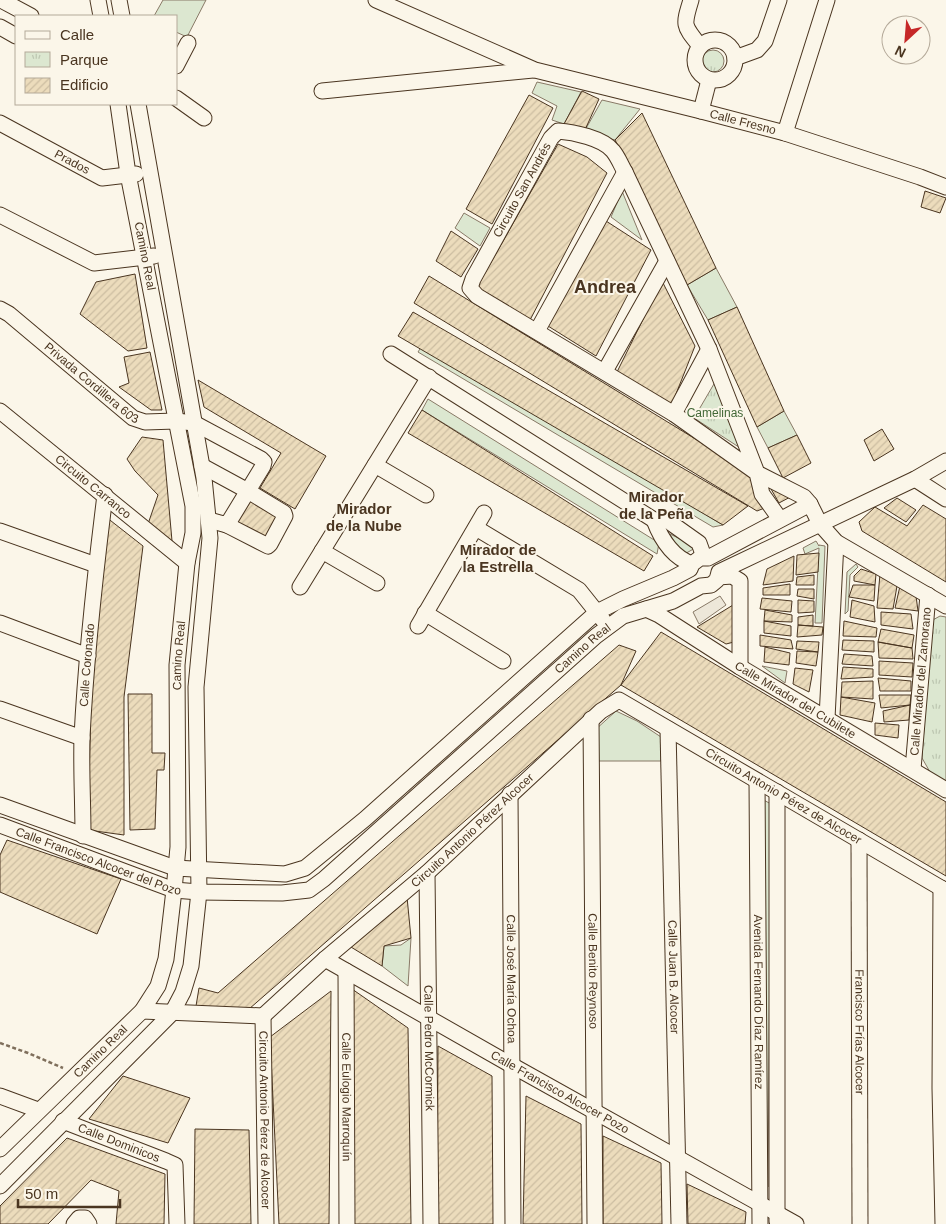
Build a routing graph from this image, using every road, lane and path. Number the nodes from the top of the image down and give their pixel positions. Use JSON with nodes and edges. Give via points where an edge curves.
{"nodes":[{"id":1,"x":1,"y":0,"type":"edge"},
{"id":2,"x":98,"y":0,"type":"edge"},
{"id":3,"x":376,"y":0,"type":"edge"},
{"id":4,"x":691,"y":0,"type":"edge"},
{"id":5,"x":779,"y":0,"type":"edge"},
{"id":6,"x":828,"y":0,"type":"edge"},
{"id":7,"x":29,"y":15,"type":"edge"},
{"id":8,"x":101,"y":15,"type":"edge"},
{"id":9,"x":0,"y":27,"type":"edge"},
{"id":10,"x":15,"y":35,"type":"edge"},
{"id":11,"x":188,"y":43,"type":"dead end"},
{"id":12,"x":700,"y":46,"type":"junction"},
{"id":13,"x":736,"y":58,"type":"junction"},
{"id":14,"x":178,"y":62,"type":"edge"},
{"id":15,"x":534,"y":70,"type":"junction"},
{"id":16,"x":709,"y":80,"type":"junction"},
{"id":17,"x":322,"y":91,"type":"dead end"},
{"id":18,"x":178,"y":99,"type":"edge"},
{"id":19,"x":118,"y":105,"type":"edge"},
{"id":20,"x":138,"y":105,"type":"edge"},
{"id":21,"x":701,"y":110,"type":"junction"},
{"id":22,"x":204,"y":118,"type":"dead end"},
{"id":23,"x":0,"y":123,"type":"edge"},
{"id":24,"x":785,"y":133,"type":"junction"},
{"id":25,"x":150,"y":172,"type":"junction"},
{"id":26,"x":625,"y":172,"type":"junction"},
{"id":27,"x":128,"y":174,"type":"junction"},
{"id":28,"x":946,"y":187,"type":"edge"},
{"id":29,"x":0,"y":215,"type":"edge"},
{"id":30,"x":165,"y":255,"type":"junction"},
{"id":31,"x":145,"y":256,"type":"junction"},
{"id":32,"x":667,"y":261,"type":"junction"},
{"id":33,"x":0,"y":309,"type":"edge"},
{"id":34,"x":537,"y":331,"type":"junction"},
{"id":35,"x":710,"y":348,"type":"junction"},
{"id":36,"x":390,"y":354,"type":"dead end"},
{"id":37,"x":605,"y":371,"type":"junction"},
{"id":38,"x":429,"y":377,"type":"junction"},
{"id":39,"x":0,"y":411,"type":"edge"},
{"id":40,"x":674,"y":414,"type":"junction"},
{"id":41,"x":176,"y":421,"type":"junction"},
{"id":42,"x":194,"y":422,"type":"junction"},
{"id":43,"x":946,"y":461,"type":"edge"},
{"id":44,"x":375,"y":465,"type":"junction"},
{"id":45,"x":202,"y":466,"type":"junction"},
{"id":46,"x":757,"y":473,"type":"junction"},
{"id":47,"x":915,"y":479,"type":"junction"},
{"id":48,"x":248,"y":491,"type":"junction"},
{"id":49,"x":105,"y":495,"type":"junction"},
{"id":50,"x":426,"y":495,"type":"dead end"},
{"id":51,"x":946,"y":499,"type":"edge"},
{"id":52,"x":810,"y":504,"type":"junction"},
{"id":53,"x":484,"y":513,"type":"dead end"},
{"id":54,"x":780,"y":519,"type":"junction"},
{"id":55,"x":209,"y":520,"type":"junction"},
{"id":56,"x":654,"y":520,"type":"junction"},
{"id":57,"x":820,"y":524,"type":"junction"},
{"id":58,"x":226,"y":525,"type":"junction"},
{"id":59,"x":476,"y":528,"type":"junction"},
{"id":60,"x":0,"y":531,"type":"edge"},
{"id":61,"x":836,"y":542,"type":"junction"},
{"id":62,"x":322,"y":551,"type":"junction"},
{"id":63,"x":699,"y":562,"type":"junction"},
{"id":64,"x":187,"y":563,"type":"junction"},
{"id":65,"x":96,"y":566,"type":"junction"},
{"id":66,"x":712,"y":580,"type":"junction"},
{"id":67,"x":377,"y":583,"type":"dead end"},
{"id":68,"x":300,"y":587,"type":"dead end"},
{"id":69,"x":928,"y":595,"type":"junction"},
{"id":70,"x":946,"y":606,"type":"edge"},
{"id":71,"x":646,"y":609,"type":"junction"},
{"id":72,"x":597,"y":612,"type":"junction"},
{"id":73,"x":0,"y":623,"type":"edge"},
{"id":74,"x":609,"y":625,"type":"junction"},
{"id":75,"x":88,"y":656,"type":"junction"},
{"id":76,"x":503,"y":661,"type":"dead end"},
{"id":77,"x":740,"y":667,"type":"junction"},
{"id":78,"x":619,"y":700,"type":"joint"},
{"id":79,"x":0,"y":709,"type":"edge"},
{"id":80,"x":827,"y":718,"type":"junction"},
{"id":81,"x":591,"y":719,"type":"junction"},
{"id":82,"x":668,"y":729,"type":"junction"},
{"id":83,"x":82,"y":738,"type":"junction"},
{"id":84,"x":913,"y":769,"type":"junction"},
{"id":85,"x":757,"y":781,"type":"junction"},
{"id":86,"x":946,"y":790,"type":"edge"},
{"id":87,"x":777,"y":792,"type":"junction"},
{"id":88,"x":510,"y":794,"type":"junction"},
{"id":89,"x":7,"y":808,"type":"edge"},
{"id":90,"x":2,"y":830,"type":"edge"},
{"id":91,"x":82,"y":836,"type":"junction"},
{"id":92,"x":859,"y":840,"type":"junction"},
{"id":93,"x":175,"y":868,"type":"junction"},
{"id":94,"x":198,"y":869,"type":"junction"},
{"id":95,"x":427,"y":872,"type":"junction"},
{"id":96,"x":174,"y":890,"type":"junction"},
{"id":97,"x":943,"y":890,"type":"edge"},
{"id":98,"x":199,"y":892,"type":"junction"},
{"id":99,"x":325,"y":959,"type":"junction"},
{"id":100,"x":346,"y":970,"type":"junction"},
{"id":101,"x":142,"y":1011,"type":"junction"},
{"id":102,"x":172,"y":1013,"type":"junction"},
{"id":103,"x":263,"y":1016,"type":"junction"},
{"id":104,"x":429,"y":1018,"type":"junction"},
{"id":105,"x":0,"y":1043,"type":"edge"},
{"id":106,"x":513,"y":1066,"type":"junction"},
{"id":107,"x":76,"y":1074,"type":"junction"},
{"id":108,"x":0,"y":1096,"type":"edge"},
{"id":109,"x":38,"y":1110,"type":"junction"},
{"id":110,"x":594,"y":1111,"type":"junction"},
{"id":111,"x":63,"y":1121,"type":"junction"},
{"id":112,"x":0,"y":1149,"type":"edge"},
{"id":113,"x":678,"y":1158,"type":"junction"},
{"id":114,"x":0,"y":1186,"type":"edge"},
{"id":115,"x":760,"y":1205,"type":"junction"},
{"id":116,"x":777,"y":1219,"type":"edge"},
{"id":117,"x":74,"y":1224,"type":"edge"},
{"id":118,"x":89,"y":1224,"type":"edge"},
{"id":119,"x":177,"y":1224,"type":"edge"},
{"id":120,"x":266,"y":1224,"type":"edge"},
{"id":121,"x":347,"y":1224,"type":"edge"},
{"id":122,"x":431,"y":1224,"type":"edge"},
{"id":123,"x":513,"y":1224,"type":"edge"},
{"id":124,"x":595,"y":1224,"type":"edge"},
{"id":125,"x":679,"y":1224,"type":"edge"},
{"id":126,"x":760,"y":1224,"type":"edge"},
{"id":127,"x":796,"y":1224,"type":"edge"},
{"id":128,"x":860,"y":1224,"type":"edge"},
{"id":129,"x":943,"y":1224,"type":"edge"}],
"edges":[{"from":1,"to":7,"type":"street"},
{"from":2,"to":8,"type":"street"},
{"from":3,"to":15,"type":"street","name":"Calle Fresno"},
{"from":4,"to":12,"type":"street","via":[[685,27]]},
{"from":5,"to":13,"type":"street","via":[[765,41],[757,50]]},
{"from":6,"to":24,"type":"street"},
{"from":9,"to":10,"type":"street"},
{"from":11,"to":14,"type":"street"},
{"from":12,"to":13,"type":"street","via":[[710,40],[721,41],[731,47]]},
{"from":12,"to":16,"type":"street","via":[[694,55],[695,66],[700,75]]},
{"from":13,"to":16,"type":"street","via":[[728,76],[719,81]]},
{"from":15,"to":17,"type":"street","name":"Calle Fresno"},
{"from":15,"to":21,"type":"street","name":"Calle Fresno"},
{"from":16,"to":21,"type":"street"},
{"from":18,"to":22,"type":"street"},
{"from":19,"to":27,"type":"street","name":"Camino Real"},
{"from":20,"to":25,"type":"street","name":"Camino Real"},
{"from":21,"to":24,"type":"street","name":"Calle Fresno"},
{"from":23,"to":27,"type":"street","name":"Prados","via":[[102,178]]},
{"from":24,"to":28,"type":"street","name":"Calle Fresno"},
{"from":25,"to":27,"type":"street","name":"Prados"},
{"from":25,"to":30,"type":"street","name":"Camino Real"},
{"from":26,"to":32,"type":"street","name":"Circuito San Andrés"},
{"from":26,"to":34,"type":"street"},
{"from":26,"to":34,"type":"street","name":"Circuito San Andrés","via":[[613,150],[603,142],[558,131],[551,138],[470,288],[477,296]]},
{"from":27,"to":31,"type":"street","name":"Camino Real"},
{"from":29,"to":31,"type":"street","via":[[94,263]]},
{"from":30,"to":31,"type":"street"},
{"from":30,"to":42,"type":"street","name":"Camino Real"},
{"from":31,"to":41,"type":"street","name":"Camino Real"},
{"from":32,"to":35,"type":"street","name":"Circuito San Andrés"},
{"from":32,"to":37,"type":"street"},
{"from":33,"to":41,"type":"street","name":"Privada Cordillera 603","via":[[133,418],[145,422]]},
{"from":34,"to":37,"type":"street","name":"Circuito San Andrés"},
{"from":35,"to":40,"type":"street"},
{"from":35,"to":46,"type":"street","name":"Circuito San Andrés"},
{"from":36,"to":38,"type":"street"},
{"from":37,"to":40,"type":"street","name":"Circuito San Andrés"},
{"from":38,"to":44,"type":"street"},
{"from":38,"to":56,"type":"street"},
{"from":39,"to":49,"type":"street","name":"Circuito Carranco"},
{"from":40,"to":46,"type":"street","name":"Circuito San Andrés"},
{"from":41,"to":42,"type":"street","name":"Privada Cordillera 603"},
{"from":41,"to":64,"type":"street","name":"Camino Real","via":[[193,506],[193,533]]},
{"from":42,"to":45,"type":"street","name":"Camino Real"},
{"from":42,"to":48,"type":"street","via":[[264,462]]},
{"from":43,"to":47,"type":"street","name":"Camino Real"},
{"from":44,"to":50,"type":"street"},
{"from":44,"to":62,"type":"street"},
{"from":45,"to":48,"type":"street"},
{"from":45,"to":55,"type":"street","name":"Camino Real"},
{"from":46,"to":52,"type":"street","name":"Circuito San Andrés","via":[[804,497]]},
{"from":46,"to":54,"type":"street","name":"Circuito San Andrés","via":[[762,494]]},
{"from":47,"to":51,"type":"street"},
{"from":47,"to":57,"type":"street","name":"Camino Real"},
{"from":48,"to":58,"type":"street"},
{"from":48,"to":58,"type":"street","via":[[286,516],[270,544],[264,545]]},
{"from":49,"to":64,"type":"street","name":"Circuito Carranco"},
{"from":49,"to":65,"type":"street","name":"Calle Coronado"},
{"from":52,"to":54,"type":"street","name":"Camino Real"},
{"from":52,"to":57,"type":"street","name":"Circuito San Andrés"},
{"from":53,"to":59,"type":"street"},
{"from":54,"to":63,"type":"street","name":"Camino Real"},
{"from":55,"to":58,"type":"street"},
{"from":55,"to":94,"type":"street","name":"Camino Real","via":[[196,687]]},
{"from":56,"to":63,"type":"street","via":[[660,535],[676,557]]},
{"from":56,"to":63,"type":"street","via":[[668,521],[699,543]]},
{"from":57,"to":61,"type":"street","name":"Circuito San Andrés"},
{"from":57,"to":66,"type":"street","name":"Camino Real"},
{"from":59,"to":72,"type":"street","via":[[579,590]]},
{"from":59,"to":76,"type":"street","via":[[421,619]]},
{"from":60,"to":65,"type":"street"},
{"from":61,"to":69,"type":"street","name":"Circuito San Andrés"},
{"from":61,"to":80,"type":"street"},
{"from":62,"to":67,"type":"street"},
{"from":62,"to":68,"type":"street"},
{"from":63,"to":66,"type":"street","via":[[716,563]]},
{"from":63,"to":66,"type":"street","via":[[692,579]]},
{"from":63,"to":72,"type":"street","name":"Camino Real","via":[[673,578]]},
{"from":64,"to":93,"type":"street","name":"Camino Real","via":[[177,665],[178,847]]},
{"from":65,"to":75,"type":"street","name":"Calle Coronado"},
{"from":66,"to":71,"type":"street","name":"Camino Real","via":[[673,601]]},
{"from":66,"to":77,"type":"street","via":[[732,576],[740,581]]},
{"from":69,"to":70,"type":"street","name":"Circuito San Andrés"},
{"from":69,"to":84,"type":"street","name":"Calle Mirador del Zamorano"},
{"from":71,"to":74,"type":"street","name":"Camino Real","via":[[623,616]]},
{"from":71,"to":77,"type":"street","name":"Calle Mirador del Cubilete"},
{"from":72,"to":74,"type":"street"},
{"from":72,"to":94,"type":"street","name":"Camino Real","via":[[305,868],[285,874]]},
{"from":73,"to":75,"type":"street"},
{"from":74,"to":98,"type":"street","name":"Camino Real","via":[[309,890]]},
{"from":75,"to":83,"type":"street","name":"Calle Coronado"},
{"from":77,"to":80,"type":"street","name":"Calle Mirador del Cubilete"},
{"from":78,"to":81,"type":"street","name":"Circuito Antonio Pérez Alcocer"},
{"from":78,"to":82,"type":"street","name":"Circuito Antonio Pérez de Alcocer"},
{"from":79,"to":83,"type":"street"},
{"from":80,"to":84,"type":"street","name":"Calle Mirador del Cubilete"},
{"from":81,"to":88,"type":"street","name":"Circuito Antonio Pérez Alcocer"},
{"from":81,"to":110,"type":"street","name":"Calle Benito Reynoso"},
{"from":82,"to":85,"type":"street","name":"Circuito Antonio Pérez de Alcocer"},
{"from":82,"to":113,"type":"street","name":"Calle Juan B. Alcocer"},
{"from":83,"to":91,"type":"street","name":"Calle Coronado"},
{"from":84,"to":86,"type":"street","name":"Calle Mirador del Cubilete"},
{"from":85,"to":87,"type":"street","name":"Circuito Antonio Pérez de Alcocer"},
{"from":85,"to":115,"type":"street","name":"Avenida Fernando Díaz Ramírez"},
{"from":87,"to":92,"type":"street","name":"Circuito Antonio Pérez de Alcocer"},
{"from":87,"to":116,"type":"street","name":"Avenida Fernando Díaz Ramírez"},
{"from":88,"to":95,"type":"street","name":"Circuito Antonio Pérez Alcocer"},
{"from":88,"to":106,"type":"street","name":"Calle José María Ochoa"},
{"from":89,"to":90,"type":"street"},
{"from":89,"to":91,"type":"street","name":"Calle Francisco Alcocer del Pozo"},
{"from":90,"to":96,"type":"street","name":"Calle Francisco Alcocer del Pozo"},
{"from":91,"to":93,"type":"street","name":"Calle Francisco Alcocer del Pozo"},
{"from":92,"to":97,"type":"street","name":"Circuito Antonio Pérez de Alcocer"},
{"from":92,"to":128,"type":"street","name":"Francisco Frías Alcocer"},
{"from":93,"to":94,"type":"street","name":"Calle Francisco Alcocer del Pozo"},
{"from":93,"to":96,"type":"street","name":"Camino Real"},
{"from":94,"to":98,"type":"street","name":"Camino Real"},
{"from":95,"to":99,"type":"street","name":"Circuito Antonio Pérez Alcocer"},
{"from":95,"to":104,"type":"street","name":"Calle Pedro McCormick"},
{"from":96,"to":98,"type":"street","name":"Calle Francisco Alcocer del Pozo"},
{"from":96,"to":101,"type":"street","name":"Camino Real","via":[[166,959],[158,986]]},
{"from":97,"to":129,"type":"street","via":[[940,1088]]},
{"from":98,"to":102,"type":"street","name":"Camino Real","via":[[191,966]]},
{"from":99,"to":100,"type":"street","name":"Calle Francisco Alcocer Pozo"},
{"from":99,"to":103,"type":"street","name":"Circuito Antonio Pérez de Alcocer"},
{"from":100,"to":104,"type":"street","name":"Calle Francisco Alcocer Pozo"},
{"from":100,"to":121,"type":"street","name":"Calle Eulogio Marroquín"},
{"from":101,"to":102,"type":"street","name":"Circuito Antonio Pérez de Alcocer"},
{"from":101,"to":107,"type":"street","name":"Camino Real"},
{"from":102,"to":103,"type":"street","name":"Circuito Antonio Pérez de Alcocer"},
{"from":102,"to":111,"type":"street","name":"Camino Real"},
{"from":103,"to":120,"type":"street","name":"Circuito Antonio Pérez de Alcocer"},
{"from":104,"to":106,"type":"street","name":"Calle Francisco Alcocer Pozo"},
{"from":104,"to":122,"type":"street","name":"Calle Pedro McCormick"},
{"from":105,"to":107,"type":"path"},
{"from":106,"to":110,"type":"street","name":"Calle Francisco Alcocer Pozo"},
{"from":106,"to":123,"type":"street","name":"Calle José María Ochoa"},
{"from":107,"to":109,"type":"street","name":"Camino Real"},
{"from":108,"to":109,"type":"street"},
{"from":109,"to":112,"type":"street","name":"Camino Real"},
{"from":110,"to":113,"type":"street","name":"Calle Francisco Alcocer Pozo"},
{"from":110,"to":124,"type":"street","name":"Calle Benito Reynoso"},
{"from":111,"to":114,"type":"street","name":"Camino Real"},
{"from":111,"to":119,"type":"street","name":"Calle Dominicos","via":[[175,1165]]},
{"from":113,"to":115,"type":"street","name":"Calle Francisco Alcocer Pozo"},
{"from":113,"to":125,"type":"street","name":"Calle Juan B. Alcocer"},
{"from":115,"to":116,"type":"street","name":"Calle Francisco Alcocer Pozo"},
{"from":115,"to":126,"type":"street","name":"Avenida Fernando Díaz Ramírez"},
{"from":116,"to":127,"type":"street","name":"Calle Francisco Alcocer Pozo"},
{"from":117,"to":118,"type":"street","via":[[79,1218],[85,1218]]}]}
